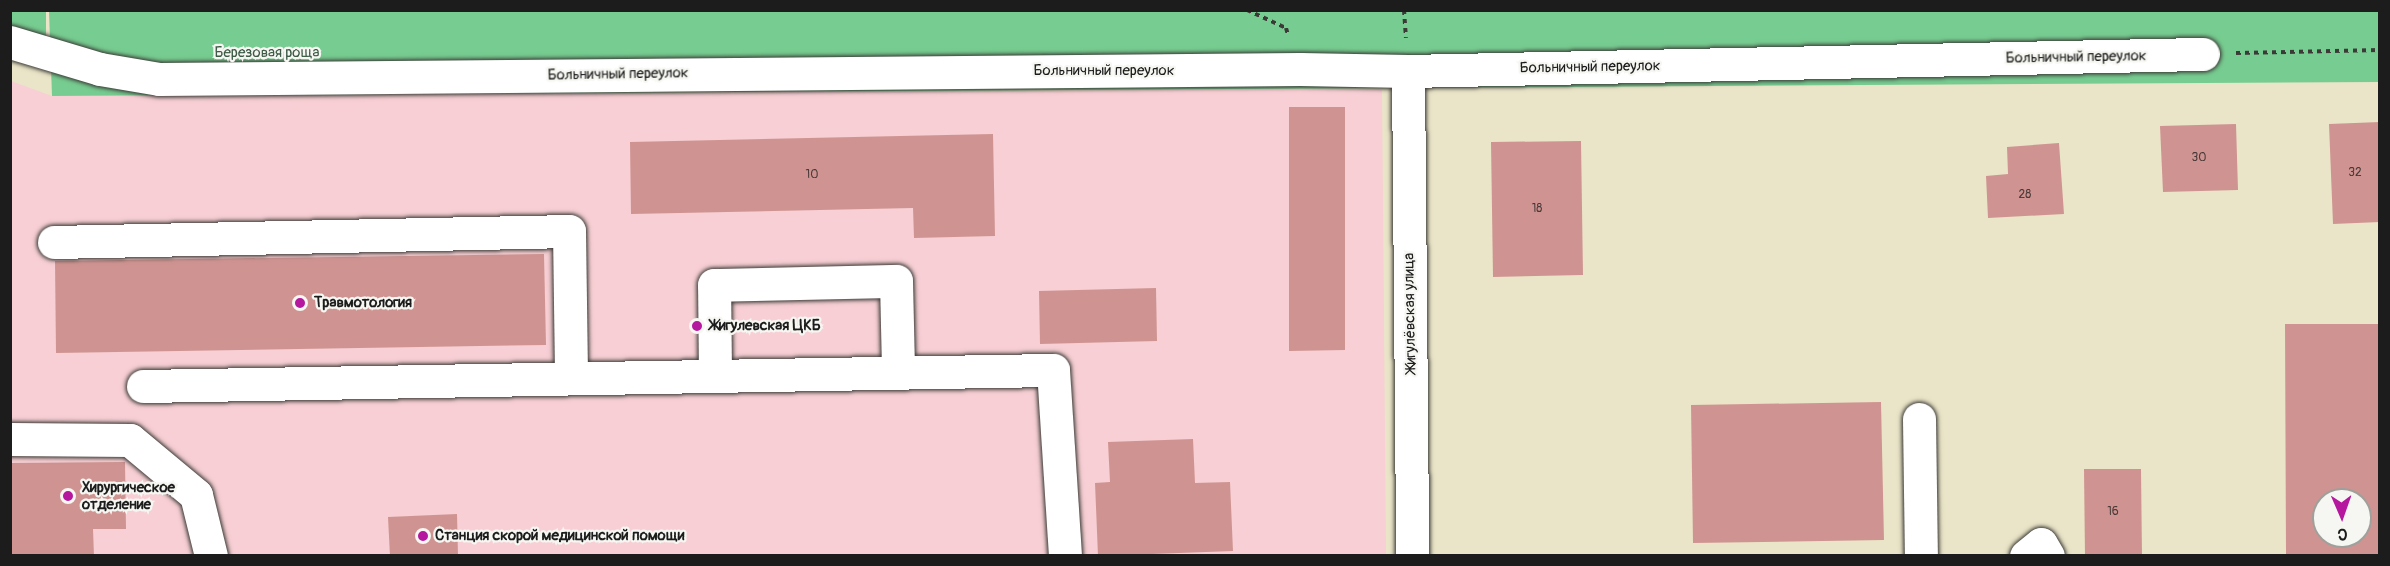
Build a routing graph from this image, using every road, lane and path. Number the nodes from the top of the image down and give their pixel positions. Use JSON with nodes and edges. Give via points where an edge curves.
{"nodes":[{"id":1,"x":1404,"y":10,"type":"edge"},
{"id":2,"x":1404,"y":18,"type":"dead end"},
{"id":3,"x":10,"y":42,"type":"edge"},
{"id":4,"x":2379,"y":50,"type":"edge"},
{"id":5,"x":2203,"y":54,"type":"joint"},
{"id":6,"x":1408,"y":71,"type":"junction"},
{"id":7,"x":54,"y":242,"type":"dead end"},
{"id":8,"x":898,"y":372,"type":"junction"},
{"id":9,"x":716,"y":374,"type":"junction"},
{"id":10,"x":571,"y":377,"type":"junction"},
{"id":11,"x":143,"y":386,"type":"dead end"},
{"id":12,"x":1919,"y":419,"type":"dead end"},
{"id":13,"x":10,"y":439,"type":"edge"},
{"id":14,"x":211,"y":555,"type":"edge"},
{"id":15,"x":1065,"y":555,"type":"edge"},
{"id":16,"x":1412,"y":555,"type":"edge"},
{"id":17,"x":1921,"y":555,"type":"edge"},
{"id":18,"x":2026,"y":555,"type":"edge"},
{"id":19,"x":2048,"y":555,"type":"edge"}],
"edges":[{"from":1,"to":2,"type":"path"},
{"from":3,"to":6,"type":"street","name":"Больничный переулок","via":[[100,69],[159,79]]},
{"from":4,"to":5,"type":"path"},
{"from":5,"to":6,"type":"street","name":"Больничный переулок"},
{"from":6,"to":16,"type":"street","name":"Жигулёвская улица"},
{"from":7,"to":10,"type":"street","via":[[569,231]]},
{"from":8,"to":9,"type":"street"},
{"from":8,"to":9,"type":"street","via":[[896,281],[714,285]]},
{"from":8,"to":15,"type":"street","via":[[1053,370]]},
{"from":9,"to":10,"type":"street"},
{"from":10,"to":11,"type":"street"},
{"from":12,"to":17,"type":"street"},
{"from":13,"to":14,"type":"street","via":[[130,440],[196,495]]},
{"from":18,"to":19,"type":"street","via":[[2041,544]]}]}
